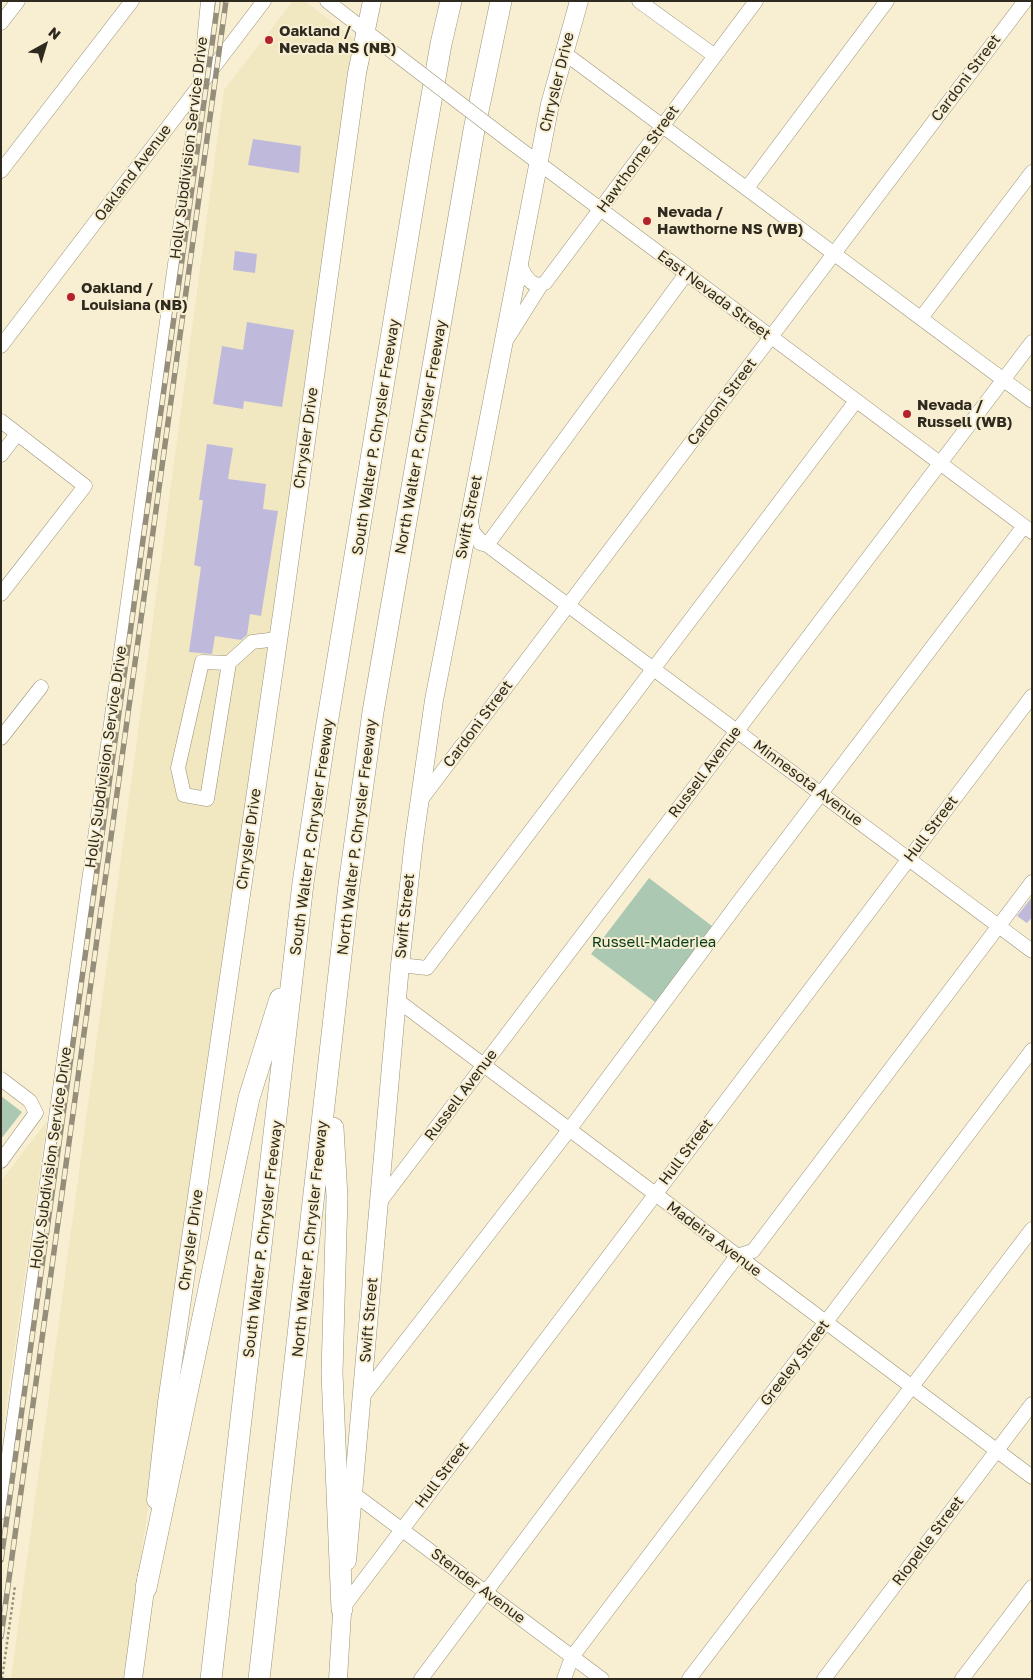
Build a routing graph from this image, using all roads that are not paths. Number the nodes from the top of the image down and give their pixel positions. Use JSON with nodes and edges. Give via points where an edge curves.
{"nodes":[{"id":1,"x":18,"y":1,"type":"edge"},
{"id":2,"x":132,"y":1,"type":"edge"},
{"id":3,"x":208,"y":1,"type":"edge"},
{"id":4,"x":264,"y":1,"type":"edge"},
{"id":5,"x":327,"y":1,"type":"edge"},
{"id":6,"x":372,"y":1,"type":"edge"},
{"id":7,"x":451,"y":1,"type":"edge"},
{"id":8,"x":501,"y":1,"type":"edge"},
{"id":9,"x":579,"y":1,"type":"edge"},
{"id":10,"x":640,"y":1,"type":"edge"},
{"id":11,"x":756,"y":1,"type":"edge"},
{"id":12,"x":887,"y":1,"type":"edge"},
{"id":13,"x":1025,"y":1,"type":"edge"},
{"id":14,"x":1,"y":23,"type":"edge"},
{"id":15,"x":366,"y":31,"type":"junction"},
{"id":16,"x":563,"y":52,"type":"junction"},
{"id":17,"x":715,"y":56,"type":"junction"},
{"id":18,"x":200,"y":85,"type":"junction"},
{"id":19,"x":664,"y":126,"type":"junction"},
{"id":20,"x":538,"y":163,"type":"junction"},
{"id":21,"x":1,"y":171,"type":"edge"},
{"id":22,"x":1032,"y":172,"type":"edge"},
{"id":23,"x":747,"y":188,"type":"junction"},
{"id":24,"x":601,"y":210,"type":"junction"},
{"id":25,"x":834,"y":254,"type":"junction"},
{"id":26,"x":518,"y":261,"type":"junction"},
{"id":27,"x":686,"y":274,"type":"junction"},
{"id":28,"x":541,"y":285,"type":"junction"},
{"id":29,"x":921,"y":318,"type":"junction"},
{"id":30,"x":771,"y":338,"type":"junction"},
{"id":31,"x":1032,"y":342,"type":"edge"},
{"id":32,"x":1,"y":346,"type":"edge"},
{"id":33,"x":502,"y":349,"type":"junction"},
{"id":34,"x":1003,"y":380,"type":"junction"},
{"id":35,"x":856,"y":401,"type":"junction"},
{"id":36,"x":1032,"y":401,"type":"edge"},
{"id":37,"x":1,"y":421,"type":"edge"},
{"id":38,"x":18,"y":434,"type":"junction"},
{"id":39,"x":1,"y":455,"type":"edge"},
{"id":40,"x":940,"y":463,"type":"junction"},
{"id":41,"x":469,"y":514,"type":"junction"},
{"id":42,"x":1028,"y":529,"type":"edge"},
{"id":43,"x":465,"y":538,"type":"junction"},
{"id":44,"x":487,"y":545,"type":"junction"},
{"id":45,"x":1,"y":594,"type":"edge"},
{"id":46,"x":568,"y":605,"type":"junction"},
{"id":47,"x":278,"y":639,"type":"junction"},
{"id":48,"x":230,"y":663,"type":"junction"},
{"id":49,"x":654,"y":669,"type":"junction"},
{"id":50,"x":40,"y":687,"type":"dead end"},
{"id":51,"x":1032,"y":696,"type":"edge"},
{"id":52,"x":737,"y":731,"type":"junction"},
{"id":53,"x":1,"y":738,"type":"edge"},
{"id":54,"x":821,"y":793,"type":"junction"},
{"id":55,"x":420,"y":802,"type":"junction"},
{"id":56,"x":909,"y":859,"type":"junction"},
{"id":57,"x":1032,"y":882,"type":"edge"},
{"id":58,"x":998,"y":926,"type":"junction"},
{"id":59,"x":296,"y":949,"type":"junction"},
{"id":60,"x":1032,"y":951,"type":"edge"},
{"id":61,"x":400,"y":965,"type":"junction"},
{"id":62,"x":397,"y":1000,"type":"junction"},
{"id":63,"x":1032,"y":1050,"type":"edge"},
{"id":64,"x":483,"y":1066,"type":"junction"},
{"id":65,"x":330,"y":1068,"type":"junction"},
{"id":66,"x":1,"y":1079,"type":"edge"},
{"id":67,"x":569,"y":1130,"type":"junction"},
{"id":68,"x":1,"y":1161,"type":"edge"},
{"id":69,"x":654,"y":1194,"type":"junction"},
{"id":70,"x":379,"y":1203,"type":"junction"},
{"id":71,"x":1032,"y":1229,"type":"edge"},
{"id":72,"x":737,"y":1256,"type":"junction"},
{"id":73,"x":826,"y":1322,"type":"junction"},
{"id":74,"x":912,"y":1387,"type":"junction"},
{"id":75,"x":363,"y":1396,"type":"junction"},
{"id":76,"x":1032,"y":1404,"type":"edge"},
{"id":77,"x":996,"y":1450,"type":"junction"},
{"id":78,"x":1032,"y":1477,"type":"edge"},
{"id":79,"x":354,"y":1494,"type":"junction"},
{"id":80,"x":1,"y":1512,"type":"edge"},
{"id":81,"x":402,"y":1529,"type":"junction"},
{"id":82,"x":1032,"y":1587,"type":"edge"},
{"id":83,"x":146,"y":1588,"type":"junction"},
{"id":84,"x":485,"y":1591,"type":"junction"},
{"id":85,"x":342,"y":1609,"type":"junction"},
{"id":86,"x":572,"y":1657,"type":"junction"},
{"id":87,"x":133,"y":1679,"type":"edge"},
{"id":88,"x":211,"y":1679,"type":"edge"},
{"id":89,"x":259,"y":1679,"type":"edge"},
{"id":90,"x":338,"y":1679,"type":"edge"},
{"id":91,"x":421,"y":1679,"type":"edge"},
{"id":92,"x":564,"y":1679,"type":"edge"},
{"id":93,"x":602,"y":1679,"type":"edge"},
{"id":94,"x":689,"y":1679,"type":"edge"},
{"id":95,"x":824,"y":1679,"type":"edge"},
{"id":96,"x":962,"y":1679,"type":"edge"}],
"edges":[{"from":1,"to":14,"type":"street"},
{"from":2,"to":21,"type":"street"},
{"from":3,"to":18,"type":"street","name":"Holly Subdivision Service Drive"},
{"from":4,"to":18,"type":"street","name":"Oakland Avenue"},
{"from":5,"to":15,"type":"street","name":"East Nevada Street"},
{"from":6,"to":15,"type":"main road","name":"Chrysler Drive"},
{"from":7,"to":59,"type":"highway","name":"South Walter P. Chrysler Freeway","via":[[422,152],[324,742]]},
{"from":8,"to":65,"type":"highway","name":"North Walter P. Chrysler Freeway","via":[[472,140],[373,712],[349,885]]},
{"from":9,"to":16,"type":"main road","name":"Chrysler Drive"},
{"from":10,"to":17,"type":"street"},
{"from":11,"to":17,"type":"street","name":"Hawthorne Street"},
{"from":12,"to":23,"type":"street"},
{"from":13,"to":25,"type":"street","name":"Cardoni Street"},
{"from":15,"to":20,"type":"street","name":"East Nevada Street","bridge":true},
{"from":15,"to":47,"type":"main road","name":"Chrysler Drive","via":[[357,73]]},
{"from":16,"to":19,"type":"street"},
{"from":16,"to":20,"type":"main road","name":"Chrysler Drive"},
{"from":17,"to":19,"type":"street","name":"Hawthorne Street"},
{"from":18,"to":32,"type":"street","name":"Oakland Avenue"},
{"from":18,"to":80,"type":"street","name":"Holly Subdivision Service Drive"},
{"from":19,"to":23,"type":"street"},
{"from":19,"to":24,"type":"street","name":"Hawthorne Street"},
{"from":20,"to":24,"type":"street","name":"East Nevada Street"},
{"from":20,"to":26,"type":"main road","name":"Swift Street"},
{"from":22,"to":29,"type":"street"},
{"from":23,"to":25,"type":"street"},
{"from":24,"to":27,"type":"street","name":"East Nevada Street"},
{"from":24,"to":28,"type":"street","name":"Hawthorne Street"},
{"from":25,"to":29,"type":"street"},
{"from":25,"to":30,"type":"street","name":"Cardoni Street"},
{"from":26,"to":28,"type":"street","via":[[532,284]]},
{"from":26,"to":33,"type":"main road","name":"Swift Street"},
{"from":27,"to":30,"type":"street","name":"East Nevada Street"},
{"from":27,"to":44,"type":"street"},
{"from":28,"to":33,"type":"street","name":"Hawthorne Street"},
{"from":29,"to":34,"type":"street"},
{"from":30,"to":35,"type":"street","name":"East Nevada Street"},
{"from":30,"to":46,"type":"street","name":"Cardoni Street"},
{"from":31,"to":34,"type":"street","name":"Russell Avenue"},
{"from":33,"to":41,"type":"main road","name":"Swift Street"},
{"from":34,"to":36,"type":"street"},
{"from":34,"to":40,"type":"street","name":"Russell Avenue"},
{"from":35,"to":40,"type":"street","name":"East Nevada Street"},
{"from":35,"to":49,"type":"street"},
{"from":37,"to":38,"type":"street"},
{"from":38,"to":39,"type":"street"},
{"from":38,"to":45,"type":"street","via":[[85,486]]},
{"from":40,"to":42,"type":"street","name":"East Nevada Street"},
{"from":40,"to":52,"type":"street","name":"Russell Avenue"},
{"from":41,"to":43,"type":"main road","name":"Swift Street"},
{"from":41,"to":44,"type":"street","name":"Minnesota Avenue","via":[[475,535]]},
{"from":42,"to":54,"type":"street"},
{"from":43,"to":44,"type":"street","name":"Minnesota Avenue"},
{"from":43,"to":55,"type":"main road","name":"Swift Street","via":[[434,700]]},
{"from":44,"to":46,"type":"street","name":"Minnesota Avenue"},
{"from":46,"to":49,"type":"street","name":"Minnesota Avenue"},
{"from":46,"to":55,"type":"street","name":"Cardoni Street"},
{"from":47,"to":48,"type":"street","via":[[252,642]]},
{"from":47,"to":83,"type":"main road","name":"Chrysler Drive","via":[[167,1402]]},
{"from":48,"to":48,"type":"street","via":[[207,798],[184,795],[178,768],[202,662]]},
{"from":49,"to":52,"type":"street","name":"Minnesota Avenue"},
{"from":49,"to":61,"type":"street","via":[[427,968]]},
{"from":50,"to":53,"type":"street"},
{"from":51,"to":56,"type":"street","name":"Hull Street"},
{"from":52,"to":54,"type":"street","name":"Minnesota Avenue"},
{"from":52,"to":64,"type":"street","name":"Russell Avenue"},
{"from":54,"to":56,"type":"street","name":"Minnesota Avenue"},
{"from":54,"to":67,"type":"street"},
{"from":55,"to":61,"type":"main road","name":"Swift Street"},
{"from":56,"to":58,"type":"street","name":"Minnesota Avenue"},
{"from":56,"to":69,"type":"street","name":"Hull Street"},
{"from":57,"to":58,"type":"street"},
{"from":58,"to":60,"type":"street","name":"Minnesota Avenue"},
{"from":58,"to":72,"type":"street","via":[[753,1251]]},
{"from":59,"to":83,"type":"highway","via":[[249,1098]]},
{"from":59,"to":88,"type":"highway","name":"South Walter P. Chrysler Freeway"},
{"from":61,"to":62,"type":"main road","name":"Swift Street"},
{"from":62,"to":64,"type":"street","name":"Madeira Avenue"},
{"from":62,"to":70,"type":"main road","name":"Swift Street"},
{"from":63,"to":73,"type":"street","name":"Greeley Street"},
{"from":64,"to":67,"type":"street","name":"Madeira Avenue"},
{"from":64,"to":70,"type":"street","name":"Russell Avenue"},
{"from":65,"to":85,"type":"highway","via":[[337,1198],[332,1373]]},
{"from":65,"to":89,"type":"highway","name":"North Walter P. Chrysler Freeway"},
{"from":66,"to":68,"type":"street","via":[[30,1101],[36,1114]]},
{"from":67,"to":69,"type":"street","name":"Madeira Avenue"},
{"from":67,"to":75,"type":"street"},
{"from":69,"to":72,"type":"street","name":"Madeira Avenue"},
{"from":69,"to":81,"type":"street","name":"Hull Street"},
{"from":70,"to":75,"type":"main road","name":"Swift Street"},
{"from":71,"to":74,"type":"street"},
{"from":72,"to":73,"type":"street","name":"Madeira Avenue"},
{"from":72,"to":84,"type":"street"},
{"from":73,"to":74,"type":"street","name":"Madeira Avenue"},
{"from":73,"to":86,"type":"street","name":"Greeley Street"},
{"from":74,"to":77,"type":"street","name":"Madeira Avenue"},
{"from":74,"to":94,"type":"street"},
{"from":75,"to":79,"type":"main road","name":"Swift Street"},
{"from":76,"to":77,"type":"street","name":"Riopelle Street"},
{"from":77,"to":78,"type":"street","name":"Madeira Avenue"},
{"from":77,"to":95,"type":"street","name":"Riopelle Street"},
{"from":79,"to":81,"type":"street","name":"Stender Avenue"},
{"from":79,"to":85,"type":"main road","name":"Swift Street"},
{"from":81,"to":84,"type":"street","name":"Stender Avenue"},
{"from":81,"to":85,"type":"street","name":"Hull Street"},
{"from":82,"to":96,"type":"street"},
{"from":83,"to":87,"type":"main road","name":"Chrysler Drive"},
{"from":84,"to":86,"type":"street","name":"Stender Avenue"},
{"from":84,"to":91,"type":"street"},
{"from":85,"to":90,"type":"main road","name":"Swift Street"},
{"from":86,"to":92,"type":"street","name":"Greeley Street"},
{"from":86,"to":93,"type":"street","name":"Stender Avenue"}]}
